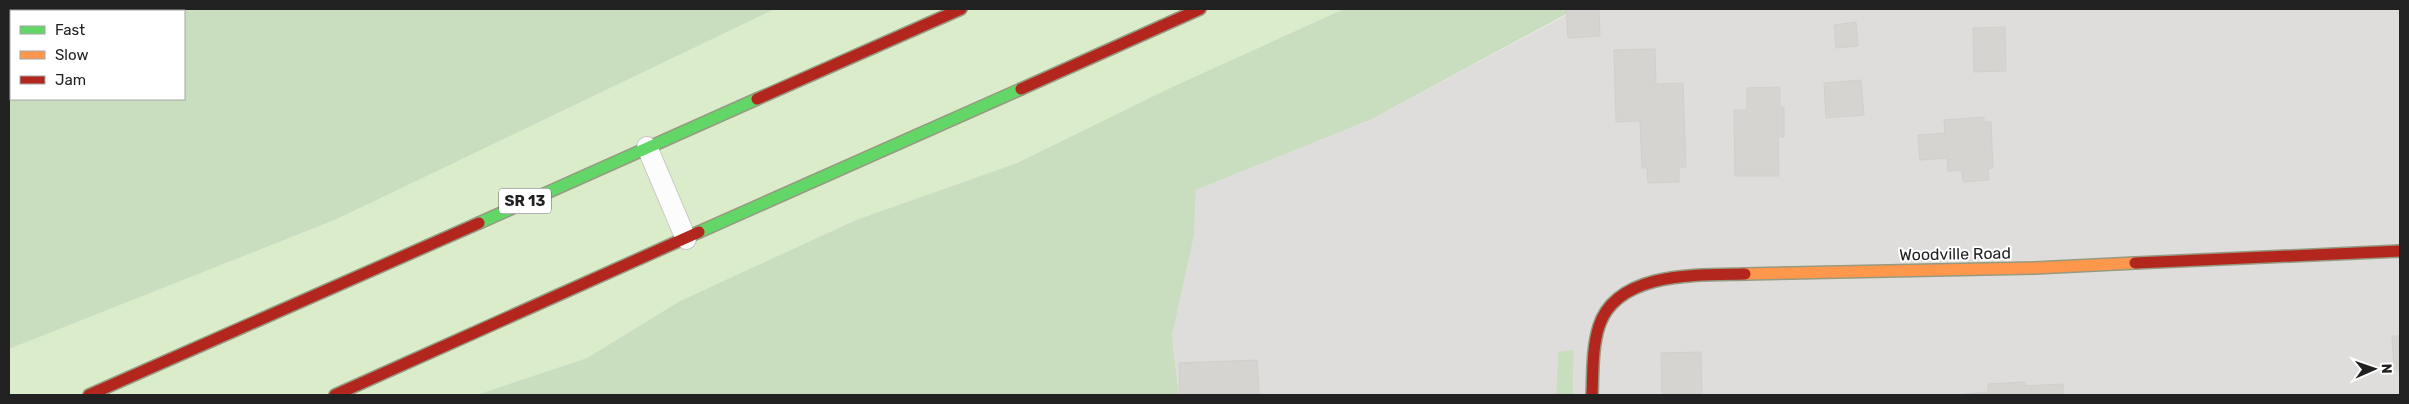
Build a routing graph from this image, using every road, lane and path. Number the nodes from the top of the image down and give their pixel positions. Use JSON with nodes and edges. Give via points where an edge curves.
{"nodes":[{"id":1,"x":962,"y":9,"type":"edge"},
{"id":2,"x":1200,"y":9,"type":"edge"},
{"id":3,"x":646,"y":148,"type":"junction"},
{"id":4,"x":686,"y":239,"type":"junction"},
{"id":5,"x":2400,"y":251,"type":"edge"},
{"id":6,"x":89,"y":395,"type":"edge"},
{"id":7,"x":335,"y":395,"type":"edge"},
{"id":8,"x":1592,"y":395,"type":"edge"}],
"edges":[{"from":1,"to":3,"type":"main road","number":"SR 13"},
{"from":2,"to":4,"type":"main road"},
{"from":3,"to":4,"type":"lane"},
{"from":3,"to":6,"type":"main road","number":"SR 13"},
{"from":4,"to":7,"type":"main road"},
{"from":5,"to":8,"type":"main road","name":"Woodville Road","via":[[2035,268],[1679,278],[1628,291],[1611,305],[1599,324]]}]}
